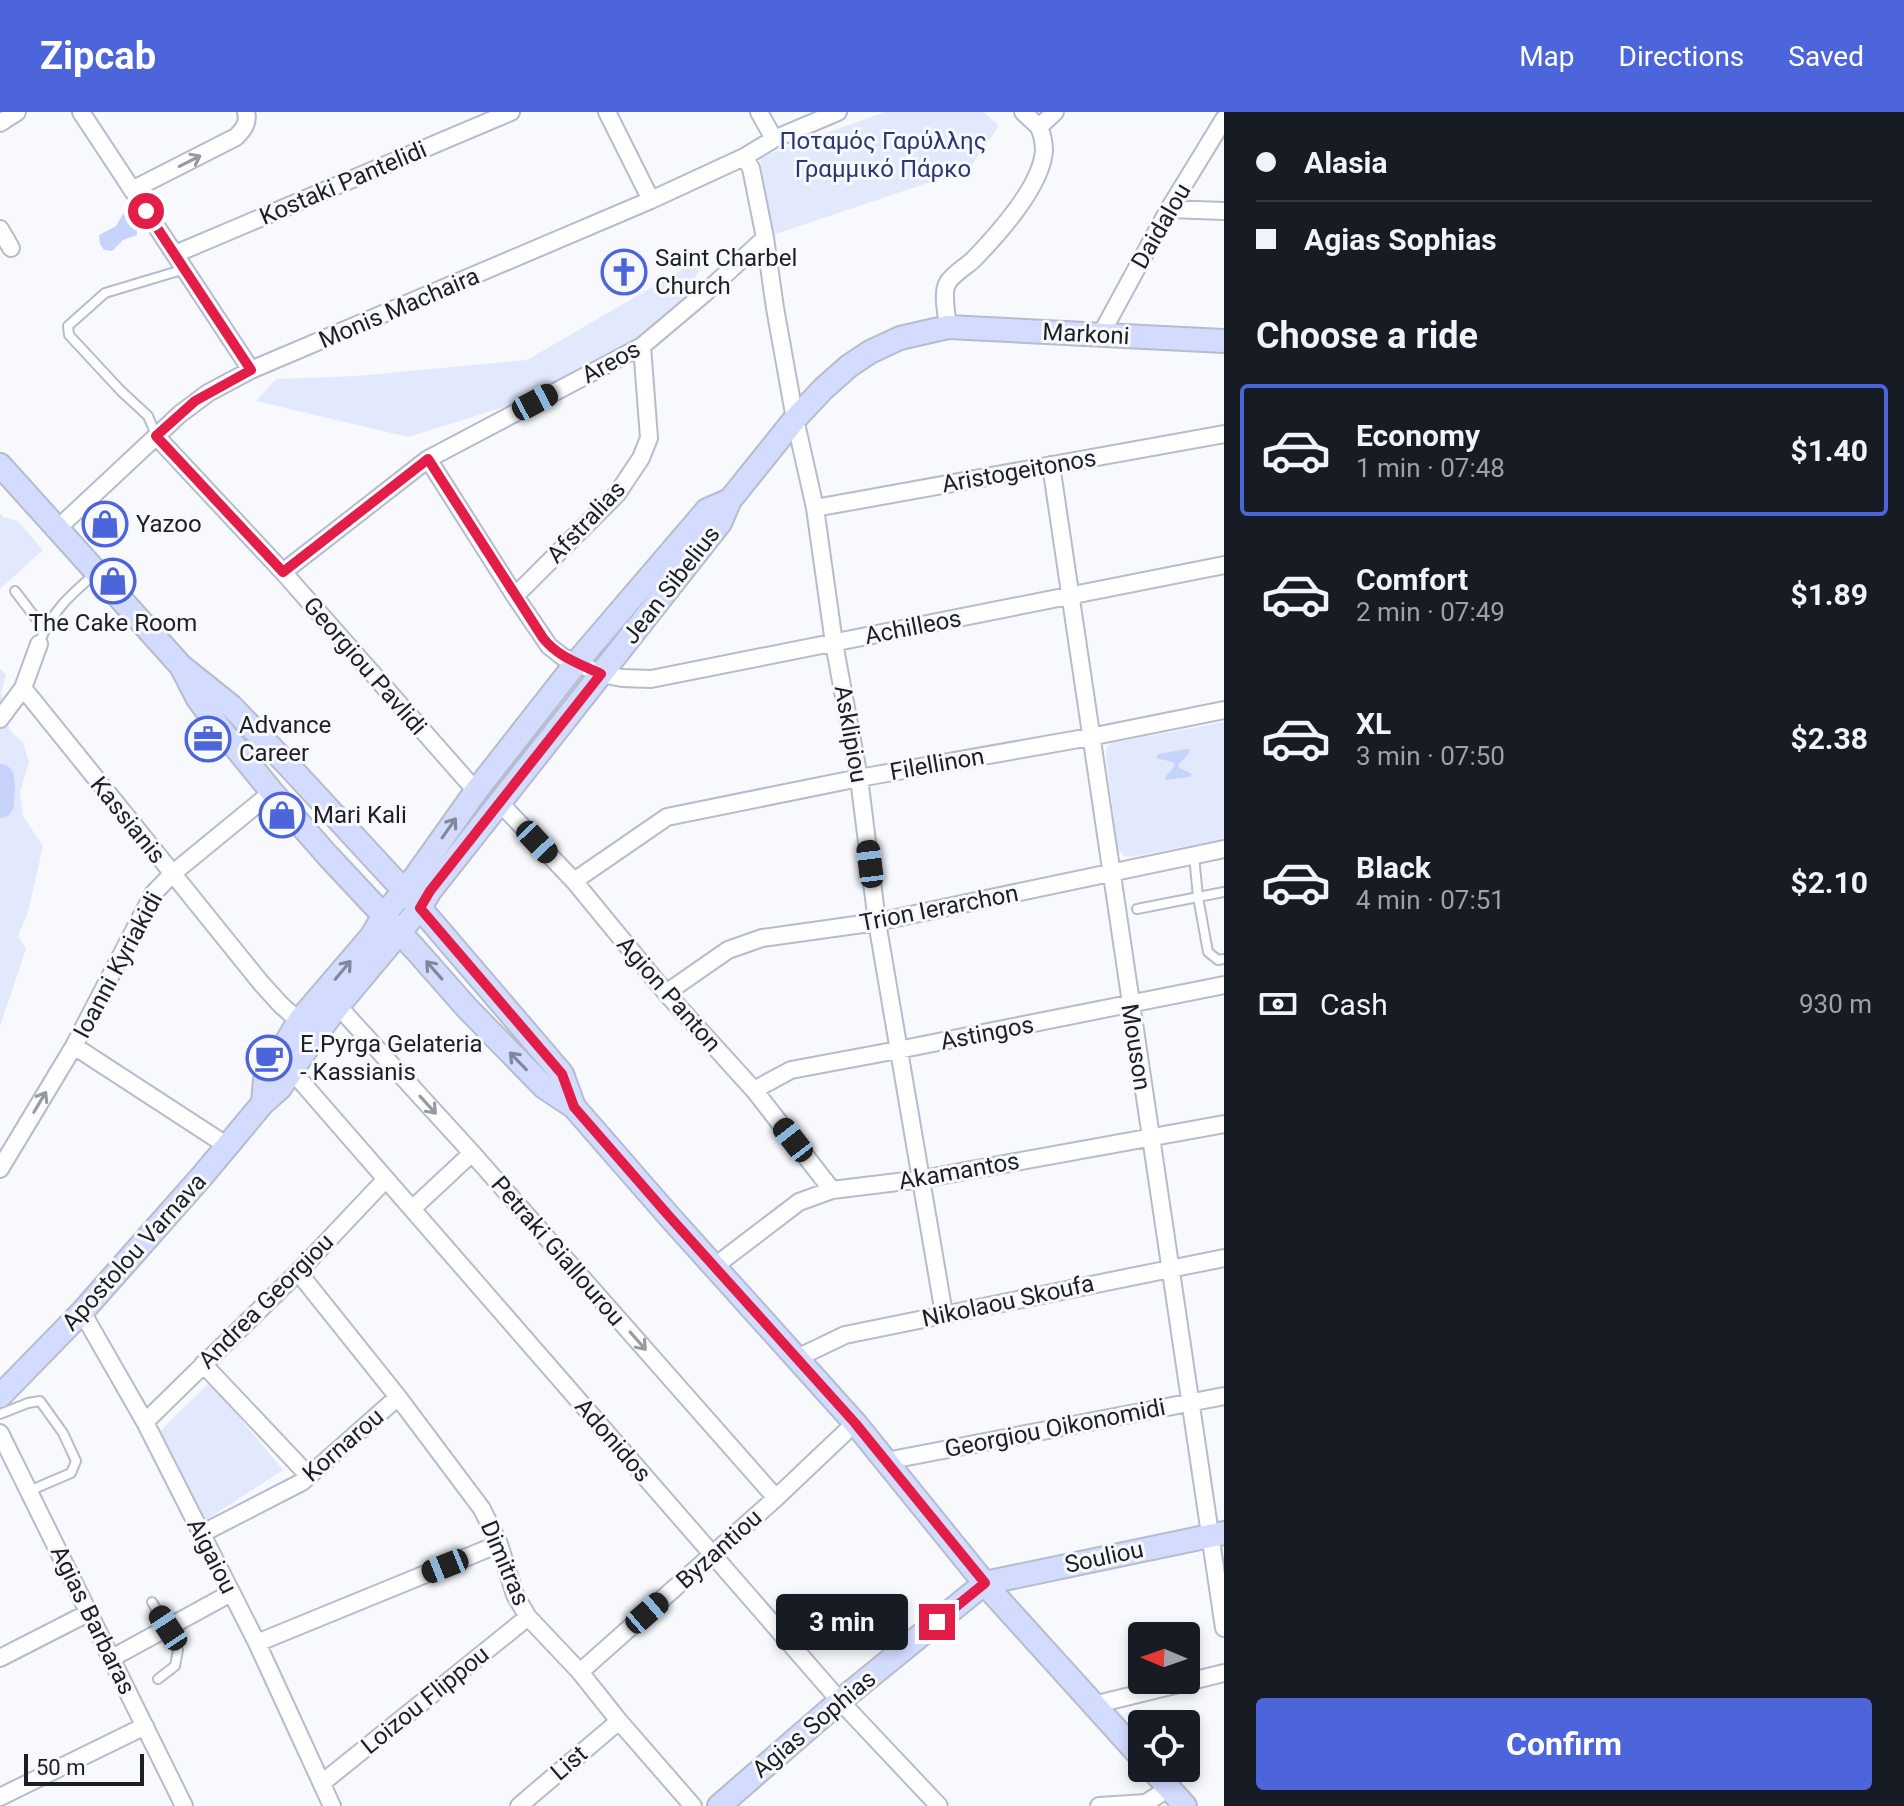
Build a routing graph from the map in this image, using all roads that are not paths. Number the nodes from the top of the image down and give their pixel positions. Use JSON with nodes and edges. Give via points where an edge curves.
{"nodes":[{"id":1,"x":17,"y":112,"type":"edge"},
{"id":2,"x":81,"y":112,"type":"edge"},
{"id":3,"x":246,"y":112,"type":"edge"},
{"id":4,"x":511,"y":112,"type":"edge"},
{"id":5,"x":607,"y":112,"type":"edge"},
{"id":6,"x":759,"y":112,"type":"edge"},
{"id":7,"x":838,"y":112,"type":"edge"},
{"id":8,"x":1023,"y":112,"type":"edge"},
{"id":9,"x":1055,"y":112,"type":"edge"},
{"id":10,"x":1224,"y":119,"type":"edge"},
{"id":11,"x":0,"y":123,"type":"edge"},
{"id":12,"x":1039,"y":127,"type":"junction"},
{"id":13,"x":774,"y":139,"type":"junction"},
{"id":14,"x":744,"y":157,"type":"junction"},
{"id":15,"x":132,"y":190,"type":"junction"},
{"id":16,"x":651,"y":200,"type":"junction"},
{"id":17,"x":1169,"y":209,"type":"junction"},
{"id":18,"x":1224,"y":211,"type":"edge"},
{"id":19,"x":0,"y":229,"type":"edge"},
{"id":20,"x":765,"y":238,"type":"junction"},
{"id":21,"x":11,"y":248,"type":"dead end"},
{"id":22,"x":175,"y":254,"type":"junction"},
{"id":23,"x":185,"y":269,"type":"junction"},
{"id":24,"x":948,"y":327,"type":"junction"},
{"id":25,"x":1101,"y":334,"type":"junction"},
{"id":26,"x":1224,"y":341,"type":"edge"},
{"id":27,"x":642,"y":346,"type":"junction"},
{"id":28,"x":251,"y":370,"type":"junction"},
{"id":29,"x":795,"y":419,"type":"junction"},
{"id":30,"x":1224,"y":434,"type":"edge"},
{"id":31,"x":156,"y":436,"type":"junction"},
{"id":32,"x":428,"y":459,"type":"junction"},
{"id":33,"x":0,"y":465,"type":"edge"},
{"id":34,"x":1051,"y":465,"type":"junction"},
{"id":35,"x":730,"y":500,"type":"junction"},
{"id":36,"x":815,"y":508,"type":"junction"},
{"id":37,"x":57,"y":529,"type":"junction"},
{"id":38,"x":1224,"y":565,"type":"edge"},
{"id":39,"x":283,"y":572,"type":"junction"},
{"id":40,"x":97,"y":573,"type":"junction"},
{"id":41,"x":15,"y":591,"type":"dead end"},
{"id":42,"x":515,"y":596,"type":"junction"},
{"id":43,"x":1069,"y":596,"type":"junction"},
{"id":44,"x":42,"y":637,"type":"junction"},
{"id":45,"x":834,"y":643,"type":"junction"},
{"id":46,"x":577,"y":662,"type":"junction"},
{"id":47,"x":181,"y":666,"type":"junction"},
{"id":48,"x":601,"y":674,"type":"junction"},
{"id":49,"x":23,"y":688,"type":"junction"},
{"id":50,"x":1224,"y":710,"type":"edge"},
{"id":51,"x":0,"y":719,"type":"edge"},
{"id":52,"x":1090,"y":737,"type":"junction"},
{"id":53,"x":859,"y":778,"type":"junction"},
{"id":54,"x":476,"y":791,"type":"junction"},
{"id":55,"x":272,"y":792,"type":"junction"},
{"id":56,"x":500,"y":803,"type":"junction"},
{"id":57,"x":1224,"y":849,"type":"edge"},
{"id":58,"x":1194,"y":855,"type":"junction"},
{"id":59,"x":1111,"y":872,"type":"junction"},
{"id":60,"x":172,"y":874,"type":"junction"},
{"id":61,"x":574,"y":881,"type":"junction"},
{"id":62,"x":403,"y":892,"type":"junction"},
{"id":63,"x":1224,"y":892,"type":"edge"},
{"id":64,"x":1198,"y":897,"type":"junction"},
{"id":65,"x":420,"y":908,"type":"junction"},
{"id":66,"x":1137,"y":909,"type":"dead end"},
{"id":67,"x":877,"y":922,"type":"junction"},
{"id":68,"x":392,"y":924,"type":"junction"},
{"id":69,"x":1224,"y":959,"type":"edge"},
{"id":70,"x":1224,"y":985,"type":"edge"},
{"id":71,"x":666,"y":993,"type":"junction"},
{"id":72,"x":1130,"y":1004,"type":"junction"},
{"id":73,"x":338,"y":1006,"type":"junction"},
{"id":74,"x":299,"y":1021,"type":"junction"},
{"id":75,"x":74,"y":1046,"type":"junction"},
{"id":76,"x":898,"y":1050,"type":"junction"},
{"id":77,"x":292,"y":1071,"type":"junction"},
{"id":78,"x":754,"y":1090,"type":"junction"},
{"id":79,"x":263,"y":1103,"type":"junction"},
{"id":80,"x":574,"y":1107,"type":"junction"},
{"id":81,"x":1224,"y":1124,"type":"edge"},
{"id":82,"x":1150,"y":1137,"type":"junction"},
{"id":83,"x":226,"y":1145,"type":"junction"},
{"id":84,"x":472,"y":1153,"type":"junction"},
{"id":85,"x":0,"y":1169,"type":"edge"},
{"id":86,"x":386,"y":1179,"type":"junction"},
{"id":87,"x":922,"y":1179,"type":"junction"},
{"id":88,"x":832,"y":1190,"type":"junction"},
{"id":89,"x":412,"y":1209,"type":"junction"},
{"id":90,"x":1224,"y":1258,"type":"edge"},
{"id":91,"x":715,"y":1266,"type":"junction"},
{"id":92,"x":1171,"y":1267,"type":"junction"},
{"id":93,"x":298,"y":1272,"type":"junction"},
{"id":94,"x":82,"y":1312,"type":"junction"},
{"id":95,"x":944,"y":1314,"type":"junction"},
{"id":96,"x":797,"y":1358,"type":"junction"},
{"id":97,"x":203,"y":1364,"type":"junction"},
{"id":98,"x":0,"y":1396,"type":"edge"},
{"id":99,"x":1224,"y":1396,"type":"edge"},
{"id":100,"x":398,"y":1397,"type":"junction"},
{"id":101,"x":1190,"y":1403,"type":"junction"},
{"id":102,"x":0,"y":1414,"type":"edge"},
{"id":103,"x":145,"y":1422,"type":"junction"},
{"id":104,"x":855,"y":1423,"type":"junction"},
{"id":105,"x":0,"y":1433,"type":"edge"},
{"id":106,"x":886,"y":1461,"type":"junction"},
{"id":107,"x":309,"y":1476,"type":"junction"},
{"id":108,"x":29,"y":1491,"type":"junction"},
{"id":109,"x":776,"y":1498,"type":"junction"},
{"id":110,"x":201,"y":1534,"type":"junction"},
{"id":111,"x":1217,"y":1534,"type":"edge"},
{"id":112,"x":499,"y":1544,"type":"junction"},
{"id":113,"x":713,"y":1555,"type":"junction"},
{"id":114,"x":985,"y":1583,"type":"junction"},
{"id":115,"x":231,"y":1593,"type":"junction"},
{"id":116,"x":152,"y":1602,"type":"dead end"},
{"id":117,"x":90,"y":1612,"type":"junction"},
{"id":118,"x":528,"y":1617,"type":"junction"},
{"id":119,"x":168,"y":1628,"type":"junction"},
{"id":120,"x":1224,"y":1628,"type":"edge"},
{"id":121,"x":257,"y":1643,"type":"junction"},
{"id":122,"x":0,"y":1658,"type":"edge"},
{"id":123,"x":112,"y":1658,"type":"junction"},
{"id":124,"x":580,"y":1672,"type":"junction"},
{"id":125,"x":1224,"y":1673,"type":"edge"},
{"id":126,"x":158,"y":1679,"type":"dead end"},
{"id":127,"x":840,"y":1701,"type":"junction"},
{"id":128,"x":1093,"y":1705,"type":"junction"},
{"id":129,"x":619,"y":1721,"type":"junction"},
{"id":130,"x":145,"y":1726,"type":"junction"},
{"id":131,"x":1128,"y":1743,"type":"edge"},
{"id":132,"x":1164,"y":1782,"type":"edge"},
{"id":133,"x":322,"y":1783,"type":"junction"},
{"id":134,"x":1169,"y":1788,"type":"junction"},
{"id":135,"x":0,"y":1797,"type":"edge"},
{"id":136,"x":1132,"y":1805,"type":"edge"},
{"id":137,"x":184,"y":1806,"type":"edge"},
{"id":138,"x":332,"y":1806,"type":"edge"},
{"id":139,"x":519,"y":1806,"type":"edge"},
{"id":140,"x":693,"y":1806,"type":"edge"},
{"id":141,"x":719,"y":1806,"type":"edge"},
{"id":142,"x":939,"y":1806,"type":"edge"},
{"id":143,"x":1099,"y":1806,"type":"edge"},
{"id":144,"x":1185,"y":1806,"type":"edge"}],
"edges":[{"from":1,"to":11,"type":"street"},
{"from":2,"to":15,"type":"street"},
{"from":15,"to":3,"type":"street","one_way":true,"via":[[236,137],[245,128]]},
{"from":4,"to":22,"type":"street","name":"Kostaki Pantelidi"},
{"from":5,"to":16,"type":"street"},
{"from":6,"to":13,"type":"street"},
{"from":7,"to":13,"type":"street","name":"Monis Machaira"},
{"from":8,"to":12,"type":"street"},
{"from":9,"to":12,"type":"street"},
{"from":10,"to":17,"type":"street","name":"Daidalou"},
{"from":12,"to":24,"type":"street","via":[[1044,151],[1030,189],[996,235],[948,283]]},
{"from":13,"to":14,"type":"street","name":"Monis Machaira"},
{"from":14,"to":16,"type":"street","name":"Monis Machaira"},
{"from":14,"to":20,"type":"street","name":"Asklipiou","via":[[751,168]]},
{"from":15,"to":22,"type":"street"},
{"from":16,"to":28,"type":"street","name":"Monis Machaira"},
{"from":17,"to":18,"type":"street"},
{"from":17,"to":25,"type":"street","name":"Daidalou"},
{"from":19,"to":21,"type":"street"},
{"from":20,"to":27,"type":"street","name":"Areos"},
{"from":20,"to":29,"type":"street","name":"Asklipiou"},
{"from":22,"to":23,"type":"street"},
{"from":23,"to":28,"type":"street"},
{"from":23,"to":31,"type":"lane","via":[[105,293],[68,326],[69,335],[148,416]]},
{"from":24,"to":25,"type":"main road","name":"Markoni"},
{"from":24,"to":29,"type":"main road","name":"Jean Sibelius","via":[[900,338],[870,352]]},
{"from":25,"to":26,"type":"main road","name":"Markoni"},
{"from":27,"to":32,"type":"street","name":"Areos"},
{"from":27,"to":42,"type":"street","name":"Afstralias","via":[[649,438],[641,458],[617,494]]},
{"from":28,"to":31,"type":"street","name":"Monis Machaira","via":[[195,401]]},
{"from":29,"to":35,"type":"main road","name":"Jean Sibelius"},
{"from":29,"to":36,"type":"street","name":"Asklipiou"},
{"from":30,"to":34,"type":"street","name":"Aristogeitonos"},
{"from":31,"to":37,"type":"street","name":"Monis Machaira"},
{"from":31,"to":39,"type":"street","name":"Georgiou Pavlidi"},
{"from":32,"to":39,"type":"street","name":"Areos"},
{"from":32,"to":42,"type":"street","name":"Achilleos"},
{"from":33,"to":37,"type":"main road"},
{"from":34,"to":36,"type":"street","name":"Aristogeitonos"},
{"from":34,"to":43,"type":"street","name":"Mouson"},
{"from":35,"to":46,"type":"main road","name":"Jean Sibelius","via":[[707,510]]},
{"from":35,"to":48,"type":"main road","name":"Jean Sibelius","via":[[720,523]]},
{"from":36,"to":45,"type":"street","name":"Asklipiou"},
{"from":37,"to":40,"type":"main road"},
{"from":38,"to":43,"type":"street","name":"Achilleos"},
{"from":39,"to":54,"type":"street","name":"Georgiou Pavlidi"},
{"from":40,"to":44,"type":"lane","via":[[51,616]]},
{"from":40,"to":47,"type":"main road"},
{"from":41,"to":44,"type":"lane"},
{"from":42,"to":46,"type":"street","name":"Achilleos","via":[[549,646]]},
{"from":43,"to":45,"type":"street","name":"Achilleos"},
{"from":43,"to":52,"type":"street","name":"Mouson"},
{"from":44,"to":49,"type":"street"},
{"from":45,"to":48,"type":"street","name":"Achilleos","via":[[651,679]]},
{"from":45,"to":53,"type":"street","name":"Asklipiou"},
{"from":46,"to":48,"type":"street","name":"Achilleos"},
{"from":46,"to":54,"type":"main road","name":"Jean Sibelius"},
{"from":47,"to":55,"type":"main road","via":[[198,699]]},
{"from":47,"to":62,"type":"main road","via":[[231,706]]},
{"from":48,"to":56,"type":"main road","name":"Jean Sibelius"},
{"from":49,"to":51,"type":"street"},
{"from":49,"to":60,"type":"street","name":"Kassianis"},
{"from":50,"to":52,"type":"street","name":"Filellinon"},
{"from":52,"to":53,"type":"street","name":"Filellinon"},
{"from":52,"to":59,"type":"street","name":"Mouson"},
{"from":53,"to":61,"type":"street","name":"Filellinon","via":[[667,817]]},
{"from":53,"to":67,"type":"street","name":"Asklipiou"},
{"from":62,"to":54,"type":"main road","name":"Jean Sibelius","one_way":true},
{"from":55,"to":60,"type":"street","name":"Ioanni Kyriakidi"},
{"from":55,"to":68,"type":"main road"},
{"from":56,"to":61,"type":"street","name":"Agion Panton"},
{"from":56,"to":65,"type":"main road","name":"Jean Sibelius"},
{"from":57,"to":58,"type":"street","name":"Trion Ierarchon"},
{"from":58,"to":59,"type":"street","name":"Trion Ierarchon"},
{"from":58,"to":64,"type":"lane"},
{"from":59,"to":67,"type":"street","name":"Trion Ierarchon"},
{"from":59,"to":72,"type":"street","name":"Mouson"},
{"from":60,"to":74,"type":"street","name":"Kassianis"},
{"from":60,"to":75,"type":"street","name":"Ioanni Kyriakidi","via":[[153,894]]},
{"from":61,"to":71,"type":"street","name":"Agion Panton"},
{"from":62,"to":65,"type":"main road"},
{"from":62,"to":68,"type":"main road","name":"Jean Sibelius"},
{"from":63,"to":64,"type":"lane"},
{"from":64,"to":66,"type":"lane"},
{"from":64,"to":69,"type":"lane","via":[[1208,952]]},
{"from":65,"to":68,"type":"main road","name":"Jean Sibelius"},
{"from":65,"to":80,"type":"main road","via":[[562,1074]]},
{"from":67,"to":71,"type":"street","name":"Trion Ierarchon","via":[[762,938],[728,950]]},
{"from":67,"to":76,"type":"street","name":"Asklipiou"},
{"from":68,"to":73,"type":"main road","name":"Apostolou Varnava"},
{"from":74,"to":68,"type":"main road","name":"Apostolou Varnava","one_way":true,"via":[[371,937]]},
{"from":80,"to":68,"type":"main road","one_way":true,"via":[[544,1087]]},
{"from":70,"to":72,"type":"street","name":"Astingos"},
{"from":71,"to":78,"type":"street","name":"Agion Panton"},
{"from":72,"to":76,"type":"street","name":"Astingos"},
{"from":72,"to":82,"type":"street","name":"Mouson"},
{"from":73,"to":77,"type":"main road","name":"Apostolou Varnava"},
{"from":73,"to":84,"type":"street","name":"Petraki Giallourou","one_way":true},
{"from":74,"to":79,"type":"main road","name":"Apostolou Varnava","via":[[265,1080]]},
{"from":75,"to":83,"type":"street"},
{"from":85,"to":75,"type":"street","name":"Ioanni Kyriakidi","one_way":true},
{"from":76,"to":78,"type":"street","name":"Astingos","via":[[791,1070]]},
{"from":76,"to":87,"type":"street","name":"Asklipiou"},
{"from":77,"to":79,"type":"main road","name":"Apostolou Varnava"},
{"from":77,"to":86,"type":"street","name":"Adonidos"},
{"from":78,"to":88,"type":"street","name":"Agion Panton"},
{"from":79,"to":83,"type":"main road","name":"Apostolou Varnava"},
{"from":80,"to":91,"type":"main road"},
{"from":81,"to":82,"type":"street","name":"Akamantos"},
{"from":82,"to":87,"type":"street","name":"Akamantos"},
{"from":82,"to":92,"type":"street","name":"Mouson"},
{"from":83,"to":94,"type":"main road","name":"Apostolou Varnava"},
{"from":84,"to":89,"type":"street"},
{"from":84,"to":109,"type":"street","name":"Petraki Giallourou","one_way":true},
{"from":86,"to":89,"type":"street","name":"Adonidos"},
{"from":86,"to":93,"type":"street","name":"Andrea Georgiou"},
{"from":87,"to":88,"type":"street","name":"Akamantos"},
{"from":87,"to":95,"type":"street","name":"Asklipiou"},
{"from":88,"to":91,"type":"street","name":"Akamantos","via":[[799,1202]]},
{"from":89,"to":113,"type":"street","name":"Adonidos"},
{"from":90,"to":92,"type":"street","name":"Nikolaou Skoufa"},
{"from":91,"to":96,"type":"main road"},
{"from":92,"to":95,"type":"street","name":"Nikolaou Skoufa"},
{"from":92,"to":101,"type":"street","name":"Mouson"},
{"from":93,"to":97,"type":"street","name":"Andrea Georgiou"},
{"from":93,"to":100,"type":"street","name":"Dimitras"},
{"from":94,"to":98,"type":"main road","name":"Apostolou Varnava"},
{"from":94,"to":103,"type":"street","name":"Aigaiou"},
{"from":95,"to":96,"type":"street","name":"Nikolaou Skoufa","via":[[845,1335]]},
{"from":96,"to":104,"type":"main road"},
{"from":97,"to":103,"type":"street","name":"Andrea Georgiou"},
{"from":97,"to":107,"type":"street"},
{"from":99,"to":101,"type":"street","name":"Georgiou Oikonomidi"},
{"from":100,"to":107,"type":"street","name":"Kornarou"},
{"from":100,"to":112,"type":"street","name":"Dimitras","via":[[482,1509]]},
{"from":101,"to":106,"type":"street","name":"Georgiou Oikonomidi"},
{"from":101,"to":111,"type":"street","name":"Mouson"},
{"from":102,"to":108,"type":"lane","via":[[40,1401],[76,1461],[71,1473]]},
{"from":103,"to":110,"type":"street","name":"Aigaiou"},
{"from":104,"to":106,"type":"main road"},
{"from":104,"to":109,"type":"street","name":"Byzantiou"},
{"from":105,"to":108,"type":"street","name":"Agias Barbaras"},
{"from":106,"to":114,"type":"main road"},
{"from":107,"to":110,"type":"street","name":"Kornarou"},
{"from":108,"to":117,"type":"street","name":"Agias Barbaras"},
{"from":109,"to":113,"type":"street","name":"Byzantiou"},
{"from":110,"to":115,"type":"street","name":"Aigaiou"},
{"from":111,"to":114,"type":"main road","name":"Souliou"},
{"from":111,"to":120,"type":"street","name":"Mouson"},
{"from":112,"to":118,"type":"street","name":"Dimitras"},
{"from":112,"to":121,"type":"street"},
{"from":113,"to":124,"type":"street","name":"Byzantiou"},
{"from":113,"to":127,"type":"street","name":"Adonidos"},
{"from":114,"to":127,"type":"main road","name":"Agias Sophias"},
{"from":114,"to":128,"type":"main road"},
{"from":115,"to":119,"type":"street"},
{"from":115,"to":121,"type":"street","name":"Aigaiou"},
{"from":116,"to":119,"type":"lane"},
{"from":117,"to":122,"type":"street"},
{"from":117,"to":123,"type":"street","name":"Agias Barbaras"},
{"from":118,"to":124,"type":"street","name":"Dimitras"},
{"from":118,"to":133,"type":"street","name":"Loizou Flippou"},
{"from":119,"to":123,"type":"street"},
{"from":119,"to":126,"type":"lane","via":[[178,1650],[175,1666]]},
{"from":121,"to":133,"type":"street","name":"Aigaiou"},
{"from":123,"to":130,"type":"street","name":"Agias Barbaras"},
{"from":124,"to":129,"type":"street","name":"Dimitras"},
{"from":125,"to":128,"type":"street"},
{"from":127,"to":141,"type":"main road","name":"Agias Sophias"},
{"from":127,"to":142,"type":"street","name":"Adonidos"},
{"from":128,"to":131,"type":"main road"},
{"from":129,"to":139,"type":"street","name":"List"},
{"from":129,"to":140,"type":"street","name":"Dimitras"},
{"from":130,"to":135,"type":"street"},
{"from":130,"to":137,"type":"street","name":"Agias Barbaras"},
{"from":132,"to":134,"type":"main road"},
{"from":133,"to":138,"type":"street","name":"Aigaiou"},
{"from":134,"to":136,"type":"street","via":[[1146,1803]]},
{"from":134,"to":144,"type":"main road"},
{"from":136,"to":143,"type":"street"}]}
